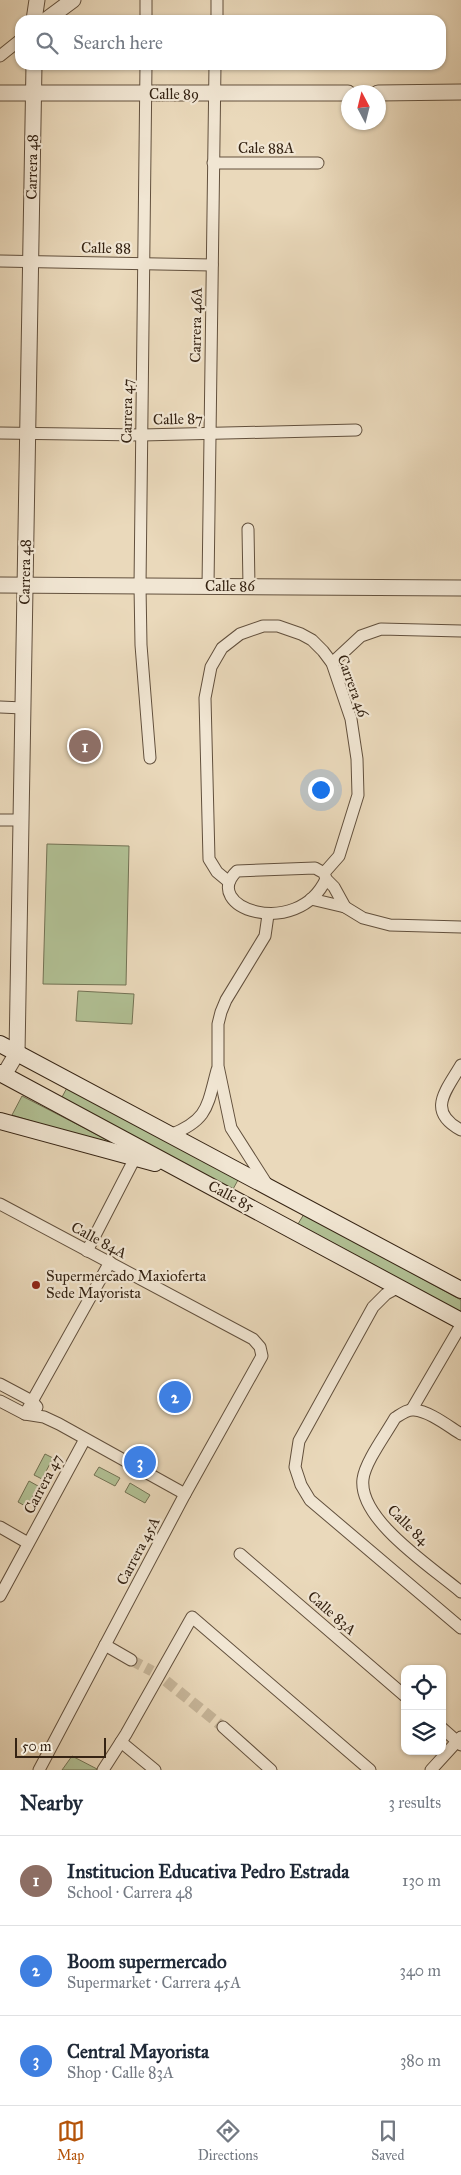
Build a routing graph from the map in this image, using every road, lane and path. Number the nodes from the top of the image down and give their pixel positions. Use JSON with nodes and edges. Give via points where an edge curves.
{"nodes":[{"id":1,"x":37,"y":0,"type":"edge"},
{"id":2,"x":73,"y":0,"type":"edge"},
{"id":3,"x":146,"y":0,"type":"edge"},
{"id":4,"x":217,"y":0,"type":"edge"},
{"id":5,"x":35,"y":15,"type":"edge"},
{"id":6,"x":53,"y":15,"type":"edge"},
{"id":7,"x":146,"y":15,"type":"edge"},
{"id":8,"x":216,"y":15,"type":"edge"},
{"id":9,"x":15,"y":44,"type":"edge"},
{"id":10,"x":0,"y":56,"type":"edge"},
{"id":11,"x":33,"y":70,"type":"edge"},
{"id":12,"x":146,"y":70,"type":"edge"},
{"id":13,"x":215,"y":70,"type":"edge"},
{"id":14,"x":461,"y":92,"type":"edge"},
{"id":15,"x":0,"y":93,"type":"edge"},
{"id":16,"x":341,"y":93,"type":"edge"},
{"id":17,"x":386,"y":93,"type":"edge"},
{"id":18,"x":146,"y":94,"type":"junction"},
{"id":19,"x":214,"y":94,"type":"junction"},
{"id":20,"x":29,"y":98,"type":"junction"},
{"id":21,"x":213,"y":163,"type":"junction"},
{"id":22,"x":318,"y":163,"type":"dead end"},
{"id":23,"x":0,"y":261,"type":"edge"},
{"id":24,"x":31,"y":261,"type":"junction"},
{"id":25,"x":143,"y":264,"type":"junction"},
{"id":26,"x":212,"y":265,"type":"junction"},
{"id":27,"x":356,"y":430,"type":"dead end"},
{"id":28,"x":0,"y":433,"type":"edge"},
{"id":29,"x":28,"y":433,"type":"junction"},
{"id":30,"x":210,"y":434,"type":"junction"},
{"id":31,"x":142,"y":435,"type":"junction"},
{"id":32,"x":248,"y":529,"type":"dead end"},
{"id":33,"x":0,"y":584,"type":"edge"},
{"id":34,"x":25,"y":584,"type":"junction"},
{"id":35,"x":140,"y":586,"type":"junction"},
{"id":36,"x":208,"y":586,"type":"junction"},
{"id":37,"x":249,"y":586,"type":"junction"},
{"id":38,"x":461,"y":588,"type":"edge"},
{"id":39,"x":461,"y":632,"type":"edge"},
{"id":40,"x":332,"y":663,"type":"junction"},
{"id":41,"x":0,"y":707,"type":"edge"},
{"id":42,"x":23,"y":708,"type":"junction"},
{"id":43,"x":150,"y":758,"type":"dead end"},
{"id":44,"x":0,"y":820,"type":"edge"},
{"id":45,"x":21,"y":820,"type":"junction"},
{"id":46,"x":325,"y":876,"type":"junction"},
{"id":47,"x":229,"y":882,"type":"junction"},
{"id":48,"x":311,"y":899,"type":"junction"},
{"id":49,"x":345,"y":907,"type":"junction"},
{"id":50,"x":268,"y":915,"type":"junction"},
{"id":51,"x":461,"y":927,"type":"edge"},
{"id":52,"x":0,"y":1044,"type":"edge"},
{"id":53,"x":17,"y":1053,"type":"junction"},
{"id":54,"x":0,"y":1054,"type":"edge"},
{"id":55,"x":461,"y":1065,"type":"edge"},
{"id":56,"x":218,"y":1066,"type":"junction"},
{"id":57,"x":1,"y":1077,"type":"edge"},
{"id":58,"x":0,"y":1121,"type":"edge"},
{"id":59,"x":461,"y":1130,"type":"edge"},
{"id":60,"x":170,"y":1135,"type":"junction"},
{"id":61,"x":135,"y":1158,"type":"junction"},
{"id":62,"x":184,"y":1171,"type":"junction"},
{"id":63,"x":270,"y":1188,"type":"junction"},
{"id":64,"x":291,"y":1199,"type":"junction"},
{"id":65,"x":0,"y":1204,"type":"edge"},
{"id":66,"x":279,"y":1222,"type":"junction"},
{"id":67,"x":87,"y":1251,"type":"junction"},
{"id":68,"x":110,"y":1262,"type":"junction"},
{"id":69,"x":399,"y":1287,"type":"junction"},
{"id":70,"x":461,"y":1290,"type":"edge"},
{"id":71,"x":461,"y":1321,"type":"edge"},
{"id":72,"x":461,"y":1325,"type":"edge"},
{"id":73,"x":260,"y":1347,"type":"joint"},
{"id":74,"x":0,"y":1384,"type":"edge"},
{"id":75,"x":0,"y":1401,"type":"edge"},
{"id":76,"x":32,"y":1401,"type":"junction"},
{"id":77,"x":412,"y":1409,"type":"junction"},
{"id":78,"x":25,"y":1414,"type":"junction"},
{"id":79,"x":44,"y":1417,"type":"junction"},
{"id":80,"x":461,"y":1434,"type":"edge"},
{"id":81,"x":85,"y":1439,"type":"junction"},
{"id":82,"x":185,"y":1494,"type":"junction"},
{"id":83,"x":0,"y":1527,"type":"edge"},
{"id":84,"x":28,"y":1543,"type":"junction"},
{"id":85,"x":240,"y":1554,"type":"dead end"},
{"id":86,"x":461,"y":1592,"type":"edge"},
{"id":87,"x":0,"y":1596,"type":"edge"},
{"id":88,"x":461,"y":1628,"type":"edge"},
{"id":89,"x":105,"y":1645,"type":"junction"},
{"id":90,"x":131,"y":1660,"type":"tunnel mouth"},
{"id":91,"x":401,"y":1693,"type":"edge"},
{"id":92,"x":223,"y":1727,"type":"tunnel mouth"},
{"id":93,"x":446,"y":1731,"type":"edge"},
{"id":94,"x":460,"y":1741,"type":"edge"},
{"id":95,"x":121,"y":1742,"type":"junction"},
{"id":96,"x":39,"y":1770,"type":"edge"},
{"id":97,"x":102,"y":1770,"type":"edge"},
{"id":98,"x":155,"y":1770,"type":"edge"},
{"id":99,"x":271,"y":1770,"type":"edge"},
{"id":100,"x":370,"y":1770,"type":"edge"},
{"id":101,"x":431,"y":1770,"type":"edge"}],
"edges":[{"from":1,"to":5,"type":"street"},
{"from":2,"to":6,"type":"street"},
{"from":3,"to":7,"type":"street"},
{"from":4,"to":8,"type":"street"},
{"from":9,"to":10,"type":"street"},
{"from":11,"to":20,"type":"street","name":"Carrera 48"},
{"from":12,"to":18,"type":"street","name":"Carrera 47"},
{"from":13,"to":19,"type":"street","name":"Carrera 46A"},
{"from":14,"to":17,"type":"street"},
{"from":15,"to":20,"type":"street","name":"Calle 89"},
{"from":16,"to":19,"type":"street","name":"Calle 89"},
{"from":18,"to":19,"type":"street","name":"Calle 89"},
{"from":18,"to":20,"type":"street","name":"Calle 89"},
{"from":18,"to":25,"type":"street","name":"Carrera 47"},
{"from":19,"to":21,"type":"street","name":"Carrera 46A"},
{"from":20,"to":24,"type":"street","name":"Carrera 48"},
{"from":21,"to":22,"type":"street","name":"Cale 88A"},
{"from":21,"to":26,"type":"street","name":"Carrera 46A"},
{"from":23,"to":24,"type":"street","name":"Calle 88"},
{"from":24,"to":25,"type":"street","name":"Calle 88"},
{"from":24,"to":29,"type":"street","name":"Carrera 48"},
{"from":25,"to":26,"type":"street","name":"Calle 88"},
{"from":25,"to":31,"type":"street","name":"Carrera 47"},
{"from":26,"to":30,"type":"street","name":"Carrera 46A"},
{"from":27,"to":30,"type":"street","name":"Calle 87"},
{"from":28,"to":29,"type":"street","name":"Calle 87"},
{"from":29,"to":31,"type":"street","name":"Calle 87"},
{"from":29,"to":34,"type":"street","name":"Carrera 48"},
{"from":30,"to":31,"type":"street","name":"Calle 87"},
{"from":30,"to":36,"type":"street","name":"Carrera 46A"},
{"from":31,"to":35,"type":"street","name":"Carrera 47"},
{"from":32,"to":37,"type":"street"},
{"from":33,"to":34,"type":"street","name":"Calle 86"},
{"from":34,"to":35,"type":"street","name":"Calle 86"},
{"from":34,"to":42,"type":"street","name":"Carrera 48"},
{"from":35,"to":36,"type":"street","name":"Calle 86"},
{"from":35,"to":43,"type":"street","name":"Carrera 47"},
{"from":36,"to":37,"type":"street","name":"Calle 86"},
{"from":37,"to":38,"type":"street","name":"Calle 86"},
{"from":39,"to":40,"type":"street","via":[[381,629],[361,636]]},
{"from":40,"to":46,"type":"street","name":"Carrera 46","via":[[351,720],[358,795],[339,856]]},
{"from":40,"to":47,"type":"street","name":"Carrera 46","via":[[312,640],[278,626],[258,627],[240,634],[215,657],[205,698],[209,859]]},
{"from":41,"to":42,"type":"street"},
{"from":42,"to":45,"type":"street","name":"Carrera 48"},
{"from":44,"to":45,"type":"street"},
{"from":45,"to":53,"type":"street","name":"Carrera 48"},
{"from":46,"to":47,"type":"street","via":[[315,868],[246,870],[237,872]]},
{"from":46,"to":48,"type":"street","name":"Carrera 46"},
{"from":46,"to":49,"type":"street"},
{"from":47,"to":50,"type":"street","via":[[229,891],[235,902],[245,909]]},
{"from":48,"to":49,"type":"street"},
{"from":48,"to":50,"type":"street","via":[[292,912]]},
{"from":49,"to":51,"type":"street","via":[[363,918],[390,925]]},
{"from":50,"to":56,"type":"street","via":[[265,936],[221,1012]]},
{"from":52,"to":53,"type":"main road","name":"Calle 85"},
{"from":53,"to":54,"type":"main road"},
{"from":53,"to":57,"type":"street","name":"Carrera 48"},
{"from":53,"to":60,"type":"main road","name":"Calle 85"},
{"from":55,"to":59,"type":"street","via":[[441,1101],[442,1114]]},
{"from":56,"to":60,"type":"street","via":[[204,1113],[192,1126]]},
{"from":56,"to":63,"type":"street","via":[[231,1128]]},
{"from":57,"to":62,"type":"main road","name":"Calle 85"},
{"from":58,"to":61,"type":"main road"},
{"from":60,"to":63,"type":"main road","name":"Calle 85"},
{"from":61,"to":62,"type":"main road"},
{"from":61,"to":67,"type":"street"},
{"from":62,"to":66,"type":"main road","name":"Calle 85"},
{"from":63,"to":64,"type":"main road","name":"Calle 85"},
{"from":64,"to":66,"type":"main road"},
{"from":64,"to":70,"type":"main road","name":"Calle 85"},
{"from":65,"to":67,"type":"street","name":"Calle 84A"},
{"from":66,"to":69,"type":"main road","name":"Calle 85"},
{"from":67,"to":68,"type":"street","name":"Calle 84A"},
{"from":68,"to":73,"type":"street","name":"Calle 84A","via":[[253,1339]]},
{"from":68,"to":76,"type":"street"},
{"from":69,"to":71,"type":"main road","name":"Calle 85"},
{"from":69,"to":88,"type":"street","via":[[373,1306],[299,1441],[295,1467],[310,1500]]},
{"from":72,"to":77,"type":"street"},
{"from":73,"to":82,"type":"street","name":"Carrera 45A","via":[[262,1356]]},
{"from":74,"to":76,"type":"street"},
{"from":75,"to":78,"type":"street"},
{"from":76,"to":78,"type":"street"},
{"from":76,"to":79,"type":"street"},
{"from":77,"to":80,"type":"street"},
{"from":77,"to":86,"type":"street","name":"Calle 84","via":[[395,1418],[368,1466],[363,1479],[364,1494],[389,1531]]},
{"from":78,"to":79,"type":"street"},
{"from":79,"to":81,"type":"street"},
{"from":81,"to":82,"type":"street"},
{"from":81,"to":84,"type":"street","name":"Carrera 47"},
{"from":82,"to":89,"type":"street","name":"Carrera 45A"},
{"from":83,"to":84,"type":"street"},
{"from":84,"to":87,"type":"street","name":"Carrera 47"},
{"from":85,"to":91,"type":"street","name":"Calle 83A"},
{"from":89,"to":90,"type":"street"},
{"from":89,"to":96,"type":"street","name":"Carrera 45A"},
{"from":92,"to":99,"type":"street"},
{"from":93,"to":94,"type":"street"},
{"from":94,"to":101,"type":"street"},
{"from":95,"to":97,"type":"street"},
{"from":95,"to":98,"type":"street"},
{"from":95,"to":100,"type":"street","via":[[192,1617]]}]}
